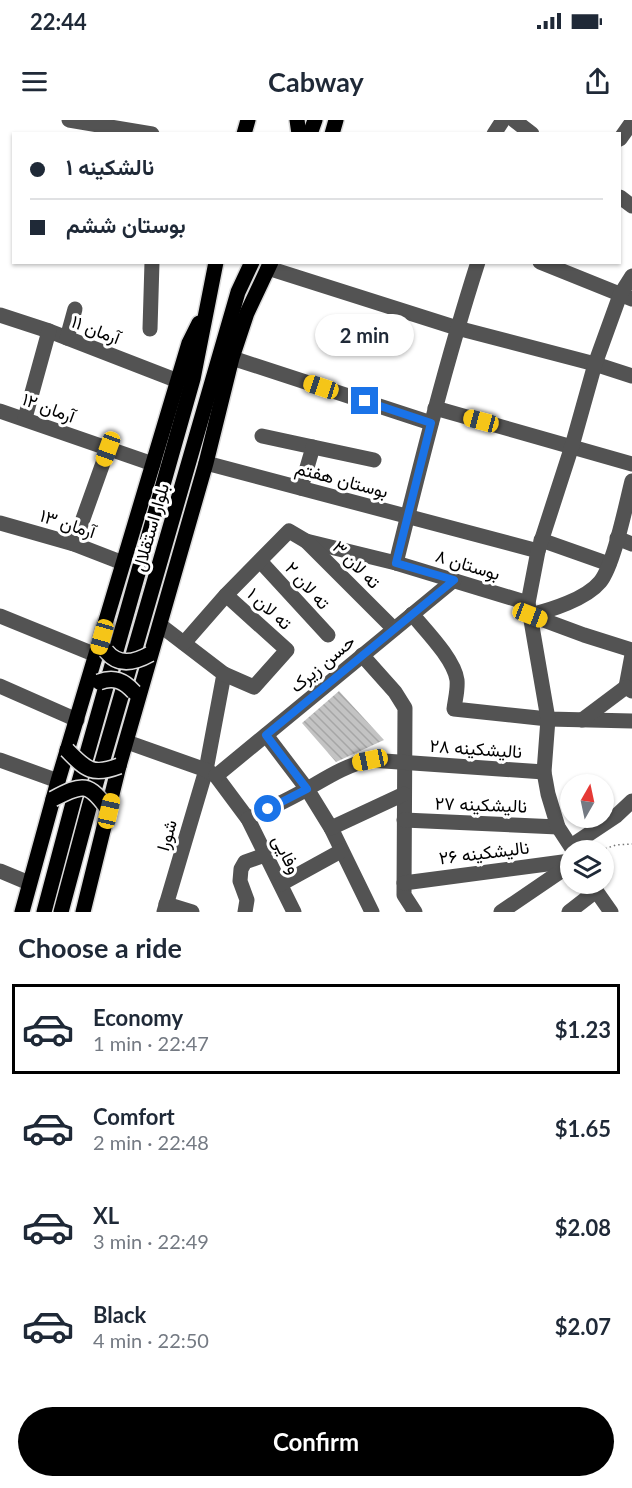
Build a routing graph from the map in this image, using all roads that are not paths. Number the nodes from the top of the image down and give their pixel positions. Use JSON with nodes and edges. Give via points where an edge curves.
{"nodes":[{"id":1,"x":68,"y":120,"type":"edge"},
{"id":2,"x":514,"y":120,"type":"edge"},
{"id":3,"x":632,"y":122,"type":"edge"},
{"id":4,"x":140,"y":132,"type":"edge"},
{"id":5,"x":529,"y":132,"type":"edge"},
{"id":6,"x":621,"y":138,"type":"edge"},
{"id":7,"x":152,"y":264,"type":"edge"},
{"id":8,"x":216,"y":264,"type":"edge"},
{"id":9,"x":251,"y":264,"type":"edge"},
{"id":10,"x":477,"y":264,"type":"edge"},
{"id":11,"x":545,"y":264,"type":"edge"},
{"id":12,"x":270,"y":265,"type":"edge"},
{"id":13,"x":632,"y":276,"type":"edge"},
{"id":14,"x":626,"y":297,"type":"edge"},
{"id":15,"x":207,"y":307,"type":"junction"},
{"id":16,"x":75,"y":309,"type":"dead end"},
{"id":17,"x":0,"y":315,"type":"edge"},
{"id":18,"x":457,"y":328,"type":"junction"},
{"id":19,"x":150,"y":329,"type":"dead end"},
{"id":20,"x":49,"y":331,"type":"junction"},
{"id":21,"x":67,"y":338,"type":"junction"},
{"id":22,"x":232,"y":358,"type":"junction"},
{"id":23,"x":595,"y":364,"type":"junction"},
{"id":24,"x":632,"y":376,"type":"edge"},
{"id":25,"x":177,"y":381,"type":"junction"},
{"id":26,"x":0,"y":411,"type":"edge"},
{"id":27,"x":433,"y":416,"type":"junction"},
{"id":28,"x":25,"y":418,"type":"junction"},
{"id":29,"x":262,"y":436,"type":"dead end"},
{"id":30,"x":572,"y":446,"type":"junction"},
{"id":31,"x":313,"y":447,"type":"junction"},
{"id":32,"x":108,"y":449,"type":"junction"},
{"id":33,"x":374,"y":460,"type":"dead end"},
{"id":34,"x":206,"y":463,"type":"junction"},
{"id":35,"x":153,"y":464,"type":"junction"},
{"id":36,"x":632,"y":464,"type":"edge"},
{"id":37,"x":632,"y":481,"type":"edge"},
{"id":38,"x":301,"y":488,"type":"junction"},
{"id":39,"x":407,"y":516,"type":"junction"},
{"id":40,"x":0,"y":523,"type":"edge"},
{"id":41,"x":617,"y":538,"type":"junction"},
{"id":42,"x":306,"y":541,"type":"junction"},
{"id":43,"x":74,"y":544,"type":"junction"},
{"id":44,"x":632,"y":544,"type":"edge"},
{"id":45,"x":540,"y":545,"type":"junction"},
{"id":46,"x":260,"y":561,"type":"junction"},
{"id":47,"x":123,"y":563,"type":"junction"},
{"id":48,"x":396,"y":563,"type":"junction"},
{"id":49,"x":609,"y":564,"type":"junction"},
{"id":50,"x":454,"y":580,"type":"junction"},
{"id":51,"x":226,"y":595,"type":"junction"},
{"id":52,"x":529,"y":609,"type":"junction"},
{"id":53,"x":412,"y":614,"type":"junction"},
{"id":54,"x":0,"y":616,"type":"edge"},
{"id":55,"x":160,"y":625,"type":"junction"},
{"id":56,"x":394,"y":629,"type":"junction"},
{"id":57,"x":328,"y":635,"type":"dead end"},
{"id":58,"x":184,"y":643,"type":"junction"},
{"id":59,"x":101,"y":647,"type":"junction"},
{"id":60,"x":632,"y":650,"type":"edge"},
{"id":61,"x":151,"y":653,"type":"junction"},
{"id":62,"x":632,"y":655,"type":"edge"},
{"id":63,"x":362,"y":656,"type":"junction"},
{"id":64,"x":224,"y":674,"type":"junction"},
{"id":65,"x":93,"y":685,"type":"junction"},
{"id":66,"x":0,"y":686,"type":"edge"},
{"id":67,"x":629,"y":689,"type":"edge"},
{"id":68,"x":135,"y":698,"type":"junction"},
{"id":69,"x":548,"y":719,"type":"junction"},
{"id":70,"x":77,"y":720,"type":"junction"},
{"id":71,"x":582,"y":720,"type":"junction"},
{"id":72,"x":632,"y":721,"type":"edge"},
{"id":73,"x":266,"y":735,"type":"junction"},
{"id":74,"x":126,"y":742,"type":"junction"},
{"id":75,"x":67,"y":750,"type":"junction"},
{"id":76,"x":0,"y":760,"type":"edge"},
{"id":77,"x":405,"y":763,"type":"junction"},
{"id":78,"x":119,"y":766,"type":"junction"},
{"id":79,"x":544,"y":772,"type":"junction"},
{"id":80,"x":211,"y":773,"type":"junction"},
{"id":81,"x":58,"y":781,"type":"junction"},
{"id":82,"x":307,"y":789,"type":"junction"},
{"id":83,"x":404,"y":794,"type":"junction"},
{"id":84,"x":53,"y":799,"type":"junction"},
{"id":85,"x":632,"y":801,"type":"edge"},
{"id":86,"x":109,"y":811,"type":"junction"},
{"id":87,"x":249,"y":819,"type":"junction"},
{"id":88,"x":404,"y":820,"type":"junction"},
{"id":89,"x":558,"y":826,"type":"junction"},
{"id":90,"x":331,"y":828,"type":"junction"},
{"id":91,"x":564,"y":840,"type":"edge"},
{"id":92,"x":589,"y":840,"type":"edge"},
{"id":93,"x":341,"y":851,"type":"junction"},
{"id":94,"x":265,"y":855,"type":"junction"},
{"id":95,"x":560,"y":858,"type":"edge"},
{"id":96,"x":560,"y":865,"type":"edge"},
{"id":97,"x":0,"y":871,"type":"edge"},
{"id":98,"x":29,"y":883,"type":"junction"},
{"id":99,"x":404,"y":883,"type":"junction"},
{"id":100,"x":281,"y":884,"type":"junction"},
{"id":101,"x":587,"y":894,"type":"edge"},
{"id":102,"x":599,"y":894,"type":"edge"},
{"id":103,"x":165,"y":908,"type":"edge"},
{"id":104,"x":371,"y":911,"type":"edge"},
{"id":105,"x":22,"y":912,"type":"edge"},
{"id":106,"x":44,"y":912,"type":"edge"},
{"id":107,"x":61,"y":912,"type":"edge"},
{"id":108,"x":84,"y":912,"type":"edge"},
{"id":109,"x":192,"y":912,"type":"edge"},
{"id":110,"x":245,"y":912,"type":"edge"},
{"id":111,"x":294,"y":912,"type":"edge"},
{"id":112,"x":415,"y":912,"type":"edge"},
{"id":113,"x":501,"y":912,"type":"edge"},
{"id":114,"x":569,"y":912,"type":"edge"},
{"id":115,"x":611,"y":912,"type":"edge"}],
"edges":[{"from":1,"to":4,"type":"street"},
{"from":2,"to":5,"type":"street"},
{"from":3,"to":6,"type":"street"},
{"from":7,"to":19,"type":"street"},
{"from":8,"to":15,"type":"main road","name":"بلوار استقلال"},
{"from":9,"to":107,"type":"main road","name":"بلوار استقلال","via":[[238,292]]},
{"from":10,"to":18,"type":"street"},
{"from":11,"to":14,"type":"street"},
{"from":12,"to":18,"type":"street"},
{"from":12,"to":22,"type":"main road","via":[[247,313]]},
{"from":13,"to":14,"type":"street"},
{"from":14,"to":23,"type":"street"},
{"from":15,"to":25,"type":"main road","via":[[189,343]]},
{"from":15,"to":106,"type":"main road","name":"بلوار استقلال","via":[[194,379]]},
{"from":16,"to":21,"type":"street"},
{"from":17,"to":20,"type":"street","name":"آرمان ۱۱"},
{"from":18,"to":23,"type":"street"},
{"from":18,"to":27,"type":"street"},
{"from":20,"to":21,"type":"street","name":"آرمان ۱۱"},
{"from":20,"to":28,"type":"street"},
{"from":21,"to":25,"type":"street","name":"آرمان ۱۱"},
{"from":22,"to":27,"type":"street"},
{"from":22,"to":34,"type":"main road"},
{"from":23,"to":24,"type":"street"},
{"from":23,"to":30,"type":"street"},
{"from":25,"to":35,"type":"main road"},
{"from":26,"to":28,"type":"street","name":"آرمان ۱۲"},
{"from":27,"to":30,"type":"street"},
{"from":27,"to":39,"type":"street"},
{"from":28,"to":32,"type":"street","name":"آرمان ۱۲"},
{"from":29,"to":31,"type":"street"},
{"from":30,"to":36,"type":"street"},
{"from":30,"to":45,"type":"street"},
{"from":31,"to":33,"type":"street"},
{"from":31,"to":38,"type":"street"},
{"from":32,"to":35,"type":"street","name":"آرمان ۱۲"},
{"from":32,"to":43,"type":"street"},
{"from":34,"to":38,"type":"street","name":"بوستان هفتم"},
{"from":34,"to":55,"type":"main road"},
{"from":35,"to":47,"type":"main road"},
{"from":37,"to":41,"type":"street"},
{"from":38,"to":39,"type":"street","name":"بوستان هفتم"},
{"from":39,"to":45,"type":"street","name":"بوستان هفتم"},
{"from":39,"to":48,"type":"street"},
{"from":40,"to":43,"type":"street","name":"آرمان ۱۳"},
{"from":41,"to":44,"type":"street"},
{"from":41,"to":49,"type":"street"},
{"from":42,"to":46,"type":"street","name":"ته لان ۳","via":[[289,531]]},
{"from":42,"to":48,"type":"street","name":"بوستان ۸"},
{"from":42,"to":56,"type":"street","name":"ته لان ۳"},
{"from":43,"to":47,"type":"street","name":"آرمان ۱۳"},
{"from":45,"to":49,"type":"street","name":"بوستان هفتم"},
{"from":45,"to":52,"type":"street"},
{"from":46,"to":51,"type":"street"},
{"from":46,"to":57,"type":"street","name":"ته لان ۲"},
{"from":47,"to":59,"type":"main road"},
{"from":48,"to":50,"type":"street","name":"بوستان ۸"},
{"from":49,"to":52,"type":"street","via":[[592,590],[569,602]]},
{"from":50,"to":52,"type":"street","name":"بوستان ۸"},
{"from":50,"to":53,"type":"street","name":"حسن زیرک"},
{"from":51,"to":58,"type":"street"},
{"from":51,"to":64,"type":"street","name":"ته لان ۱","via":[[287,650],[254,687]]},
{"from":52,"to":60,"type":"street","name":"بوستان ۸","via":[[584,636]]},
{"from":52,"to":69,"type":"street"},
{"from":53,"to":56,"type":"street","name":"حسن زیرک"},
{"from":53,"to":69,"type":"street","via":[[456,673],[454,709]]},
{"from":54,"to":59,"type":"street"},
{"from":55,"to":58,"type":"street"},
{"from":55,"to":61,"type":"main road"},
{"from":56,"to":63,"type":"street","name":"حسن زیرک"},
{"from":58,"to":64,"type":"street"},
{"from":59,"to":61,"type":"main road","bridge":true,"via":[[126,663]]},
{"from":59,"to":65,"type":"main road"},
{"from":61,"to":68,"type":"main road"},
{"from":62,"to":67,"type":"street"},
{"from":63,"to":73,"type":"street","name":"حسن زیرک"},
{"from":63,"to":77,"type":"street","via":[[405,708]]},
{"from":64,"to":80,"type":"street","name":"شورا"},
{"from":65,"to":68,"type":"main road","bridge":true,"via":[[113,679],[122,681]]},
{"from":65,"to":70,"type":"main road"},
{"from":66,"to":70,"type":"street"},
{"from":67,"to":71,"type":"street"},
{"from":68,"to":74,"type":"main road"},
{"from":69,"to":71,"type":"street"},
{"from":69,"to":79,"type":"street"},
{"from":70,"to":75,"type":"main road"},
{"from":71,"to":72,"type":"street"},
{"from":73,"to":80,"type":"street","name":"حسن زیرک"},
{"from":73,"to":82,"type":"street"},
{"from":74,"to":78,"type":"main road"},
{"from":74,"to":80,"type":"street"},
{"from":75,"to":78,"type":"main road","bridge":true,"via":[[96,772]]},
{"from":75,"to":81,"type":"main road"},
{"from":76,"to":81,"type":"street"},
{"from":77,"to":79,"type":"street","name":"نالیشکینه ۲۸"},
{"from":77,"to":82,"type":"street","name":"نالیشکینه ۲۸","via":[[381,759],[358,762]]},
{"from":77,"to":83,"type":"street"},
{"from":78,"to":86,"type":"main road"},
{"from":79,"to":89,"type":"street"},
{"from":80,"to":87,"type":"street","name":"وفایی"},
{"from":80,"to":103,"type":"street","name":"شورا"},
{"from":81,"to":84,"type":"main road"},
{"from":82,"to":87,"type":"street","name":"نالیشکینه ۲۸"},
{"from":82,"to":90,"type":"street"},
{"from":83,"to":88,"type":"street"},
{"from":83,"to":90,"type":"street"},
{"from":84,"to":86,"type":"main road","bridge":true,"via":[[82,787],[97,794]]},
{"from":84,"to":98,"type":"main road"},
{"from":85,"to":92,"type":"street"},
{"from":86,"to":108,"type":"main road"},
{"from":87,"to":94,"type":"street","name":"وفایی"},
{"from":88,"to":89,"type":"street","name":"نالیشکینه ۲۷"},
{"from":88,"to":99,"type":"street"},
{"from":89,"to":91,"type":"street"},
{"from":90,"to":93,"type":"street"},
{"from":93,"to":100,"type":"street"},
{"from":93,"to":104,"type":"street"},
{"from":94,"to":100,"type":"street","name":"وفایی"},
{"from":94,"to":110,"type":"street","via":[[245,862],[241,869],[240,881],[247,900]]},
{"from":95,"to":99,"type":"street","name":"نالیشکینه ۲۶"},
{"from":96,"to":113,"type":"street"},
{"from":97,"to":98,"type":"street"},
{"from":98,"to":105,"type":"main road"},
{"from":99,"to":112,"type":"street","via":[[404,895]]},
{"from":100,"to":111,"type":"street","name":"وفایی"},
{"from":101,"to":114,"type":"street"},
{"from":102,"to":115,"type":"street"},
{"from":103,"to":109,"type":"street"}]}
